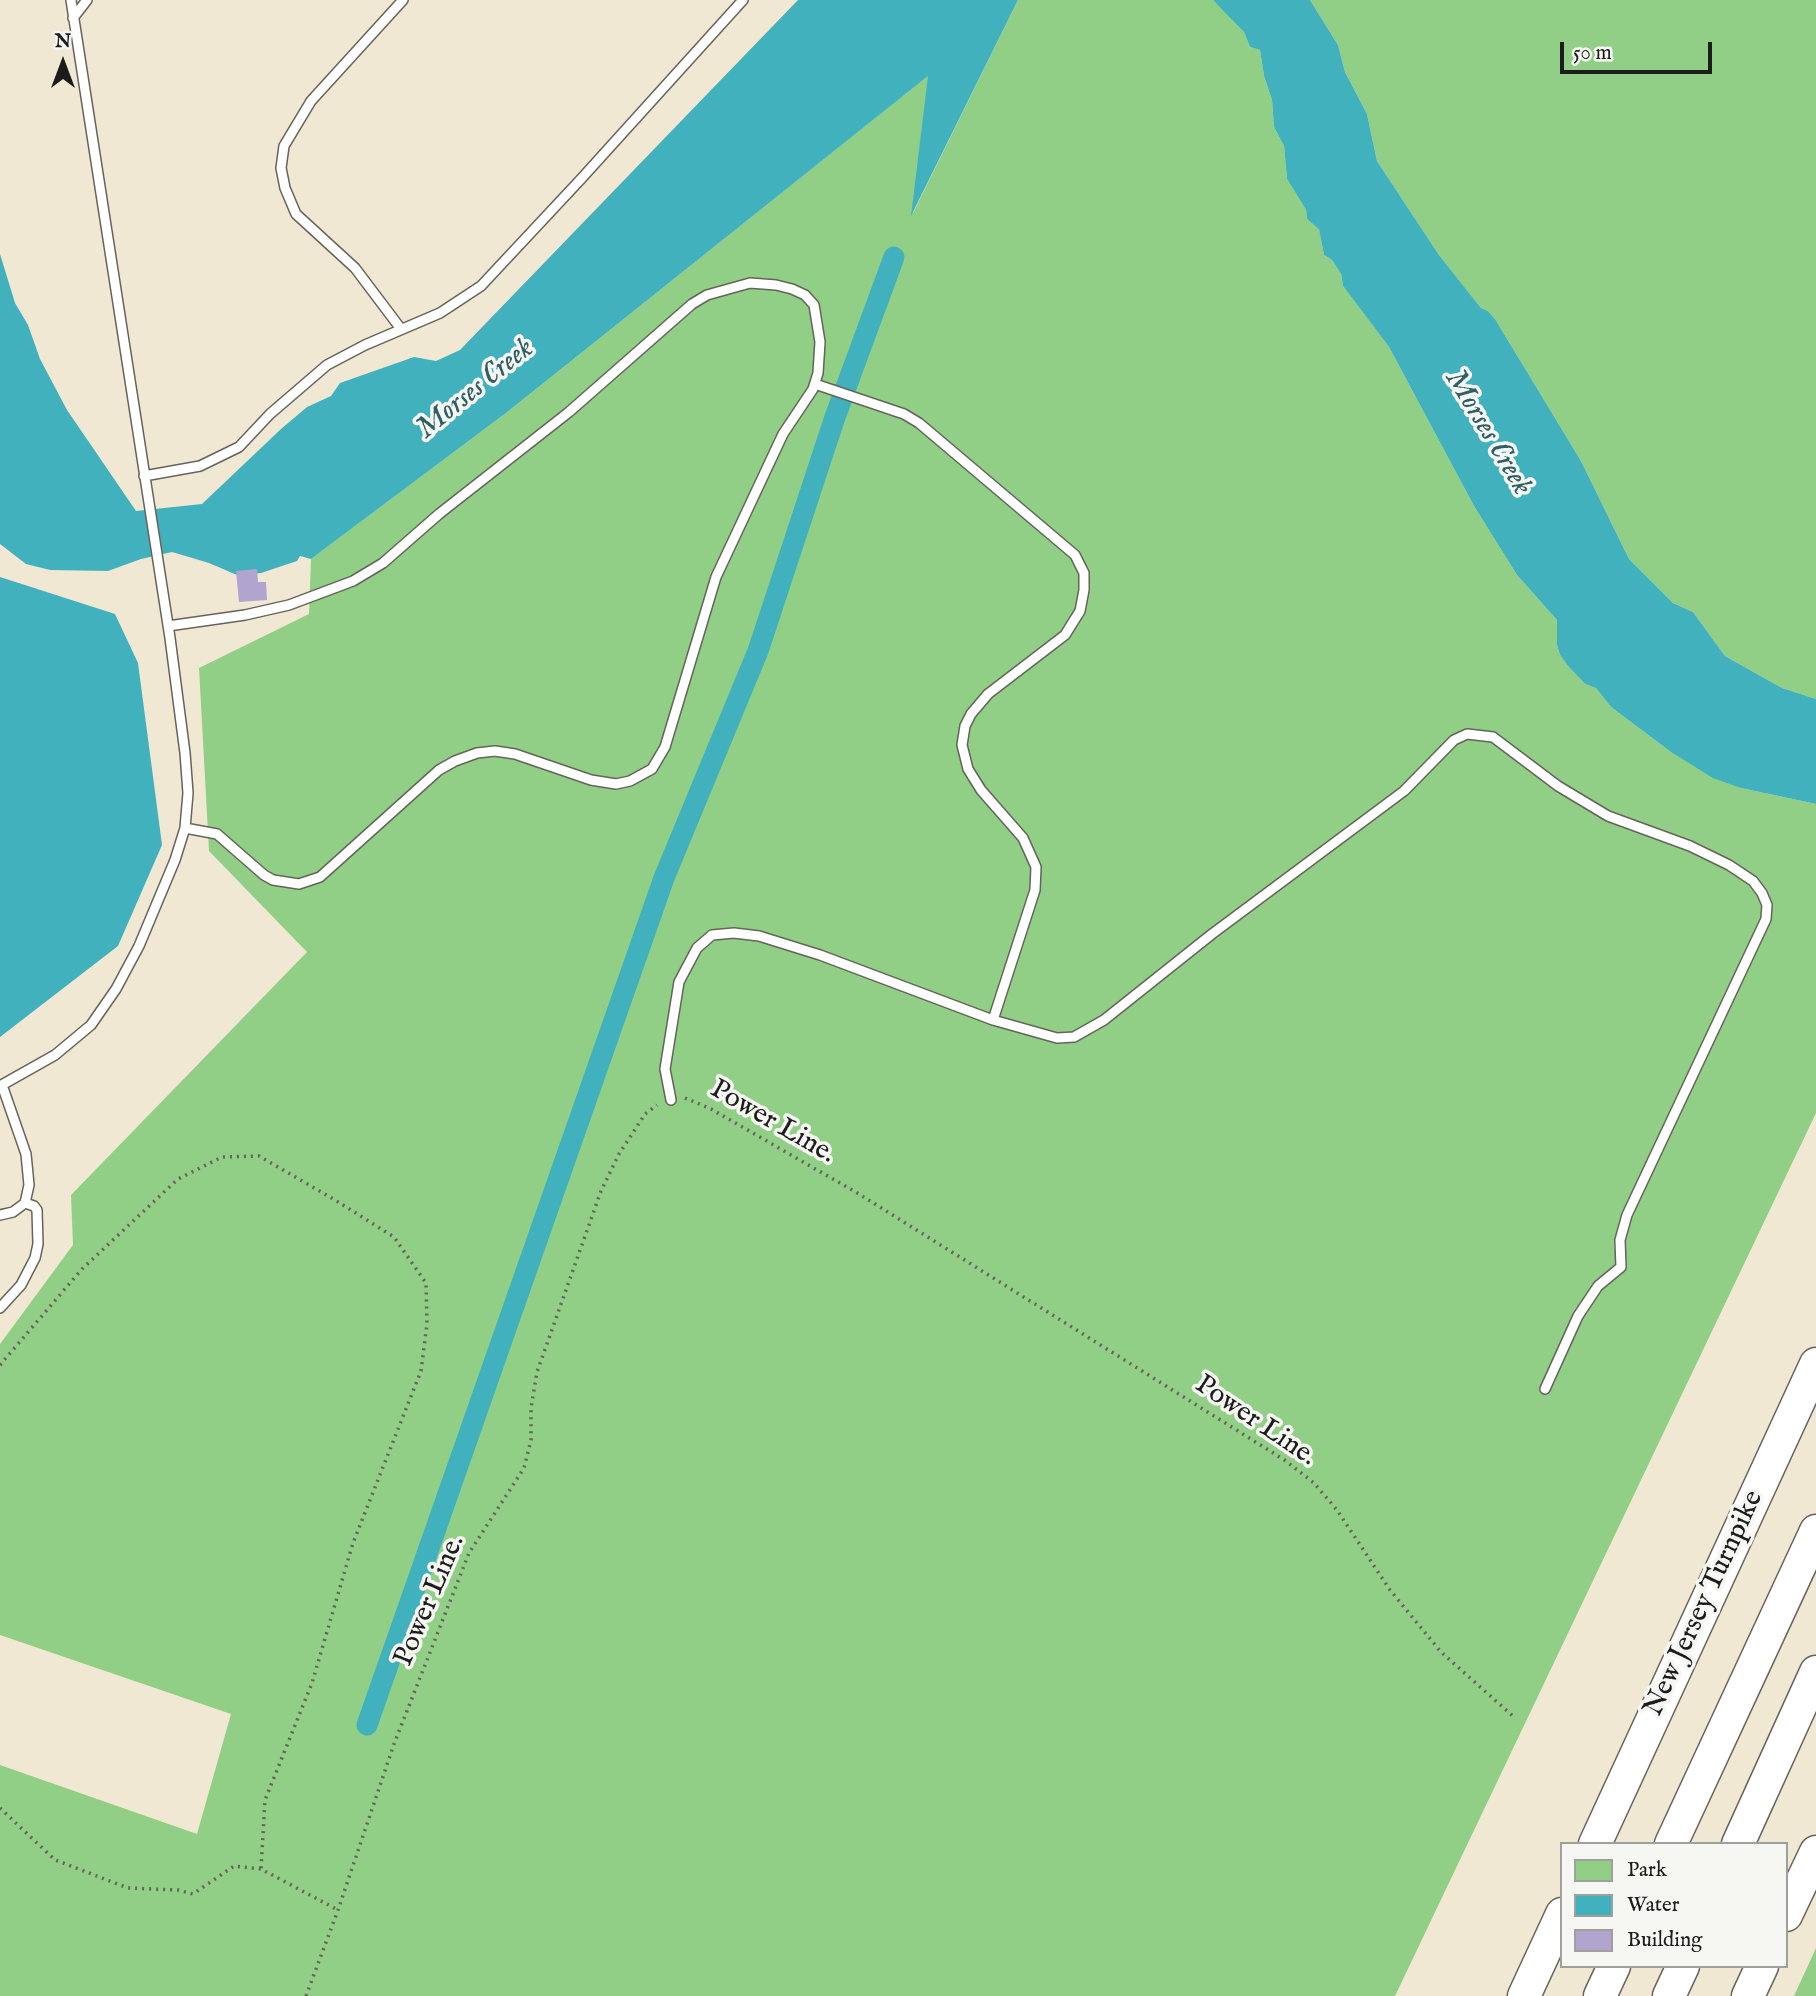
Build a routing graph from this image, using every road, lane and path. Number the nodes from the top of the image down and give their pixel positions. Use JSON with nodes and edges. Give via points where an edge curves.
{"nodes":[{"id":1,"x":71,"y":0,"type":"edge"},
{"id":2,"x":87,"y":0,"type":"edge"},
{"id":3,"x":403,"y":0,"type":"edge"},
{"id":4,"x":743,"y":0,"type":"edge"},
{"id":5,"x":73,"y":18,"type":"junction"},
{"id":6,"x":401,"y":329,"type":"junction"},
{"id":7,"x":815,"y":384,"type":"junction"},
{"id":8,"x":144,"y":476,"type":"junction"},
{"id":9,"x":168,"y":626,"type":"junction"},
{"id":10,"x":185,"y":828,"type":"junction"},
{"id":11,"x":993,"y":1020,"type":"junction"},
{"id":12,"x":1,"y":1086,"type":"edge"},
{"id":13,"x":671,"y":1100,"type":"junction"},
{"id":14,"x":25,"y":1203,"type":"junction"},
{"id":15,"x":0,"y":1215,"type":"edge"},
{"id":16,"x":0,"y":1308,"type":"edge"},
{"id":17,"x":1816,"y":1364,"type":"edge"},
{"id":18,"x":0,"y":1365,"type":"edge"},
{"id":19,"x":1545,"y":1389,"type":"dead end"},
{"id":20,"x":1816,"y":1531,"type":"edge"},
{"id":21,"x":1816,"y":1672,"type":"edge"},
{"id":22,"x":1514,"y":1717,"type":"dead end"},
{"id":23,"x":0,"y":1808,"type":"edge"},
{"id":24,"x":1596,"y":1842,"type":"edge"},
{"id":25,"x":1672,"y":1842,"type":"edge"},
{"id":26,"x":1739,"y":1842,"type":"edge"},
{"id":27,"x":1816,"y":1852,"type":"edge"},
{"id":28,"x":261,"y":1869,"type":"junction"},
{"id":29,"x":338,"y":1910,"type":"junction"},
{"id":30,"x":1788,"y":1911,"type":"edge"},
{"id":31,"x":1560,"y":1918,"type":"edge"},
{"id":32,"x":1613,"y":1968,"type":"edge"},
{"id":33,"x":1681,"y":1968,"type":"edge"},
{"id":34,"x":1761,"y":1968,"type":"edge"},
{"id":35,"x":306,"y":1996,"type":"edge"},
{"id":36,"x":1524,"y":1996,"type":"edge"},
{"id":37,"x":1600,"y":1996,"type":"edge"},
{"id":38,"x":1669,"y":1996,"type":"edge"},
{"id":39,"x":1748,"y":1996,"type":"edge"}],
"edges":[{"from":1,"to":5,"type":"lane"},
{"from":2,"to":5,"type":"lane"},
{"from":3,"to":6,"type":"lane","via":[[312,101],[284,146],[281,168],[296,214],[355,268]]},
{"from":4,"to":6,"type":"lane","via":[[481,286],[440,313]]},
{"from":5,"to":8,"type":"lane"},
{"from":6,"to":8,"type":"lane","via":[[327,365],[239,447],[200,466]]},
{"from":7,"to":9,"type":"lane","via":[[818,323],[814,305],[804,295],[750,283],[707,295],[383,563],[353,581],[289,605]]},
{"from":7,"to":10,"type":"lane","via":[[783,434],[716,577],[665,747],[652,769],[615,784],[515,754],[477,753],[439,770],[320,877],[299,884],[264,875],[217,834]]},
{"from":7,"to":11,"type":"lane","via":[[919,423],[1057,538],[1075,555],[1084,573],[1080,611],[1065,635],[988,694],[965,726],[962,745],[968,769],[1023,838],[1036,867],[1035,890]]},
{"from":8,"to":9,"type":"lane"},
{"from":9,"to":10,"type":"lane","via":[[185,753]]},
{"from":10,"to":12,"type":"lane","via":[[139,946],[91,1025],[55,1055]]},
{"from":11,"to":13,"type":"lane","via":[[771,940],[734,933],[712,935],[697,948],[679,982],[665,1069]]},
{"from":11,"to":19,"type":"lane","via":[[1057,1038],[1087,1031],[1404,792],[1454,740],[1467,734],[1493,737],[1558,786],[1608,816],[1690,845],[1737,870],[1762,893],[1768,905],[1766,919],[1627,1215],[1620,1240],[1622,1267],[1598,1286],[1578,1315]]},
{"from":12,"to":14,"type":"lane","via":[[29,1168]]},
{"from":13,"to":22,"type":"path","name":"Power Line.","via":[[687,1097],[859,1194],[1286,1461],[1314,1483],[1337,1510],[1390,1590],[1441,1653]]},
{"from":13,"to":29,"type":"path","name":"Power Line.","via":[[645,1114],[601,1191],[537,1372],[524,1468],[468,1553],[394,1744]]},
{"from":14,"to":15,"type":"lane"},
{"from":14,"to":16,"type":"lane","via":[[37,1210],[35,1258],[21,1285]]},
{"from":17,"to":24,"type":"highway","name":"New Jersey Turnpike"},
{"from":18,"to":28,"type":"path","via":[[82,1269],[158,1197],[178,1179],[222,1157],[259,1156],[335,1200],[394,1237],[426,1283],[421,1371],[353,1543],[312,1682],[265,1800]]},
{"from":20,"to":25,"type":"highway"},
{"from":21,"to":26,"type":"highway"},
{"from":23,"to":28,"type":"path","via":[[55,1860],[128,1888],[193,1894],[234,1866]]},
{"from":27,"to":30,"type":"highway"},
{"from":28,"to":29,"type":"path"},
{"from":29,"to":35,"type":"path","name":"Power Line."},
{"from":31,"to":36,"type":"highway"},
{"from":32,"to":37,"type":"highway"},
{"from":33,"to":38,"type":"highway"},
{"from":34,"to":39,"type":"highway"}]}
